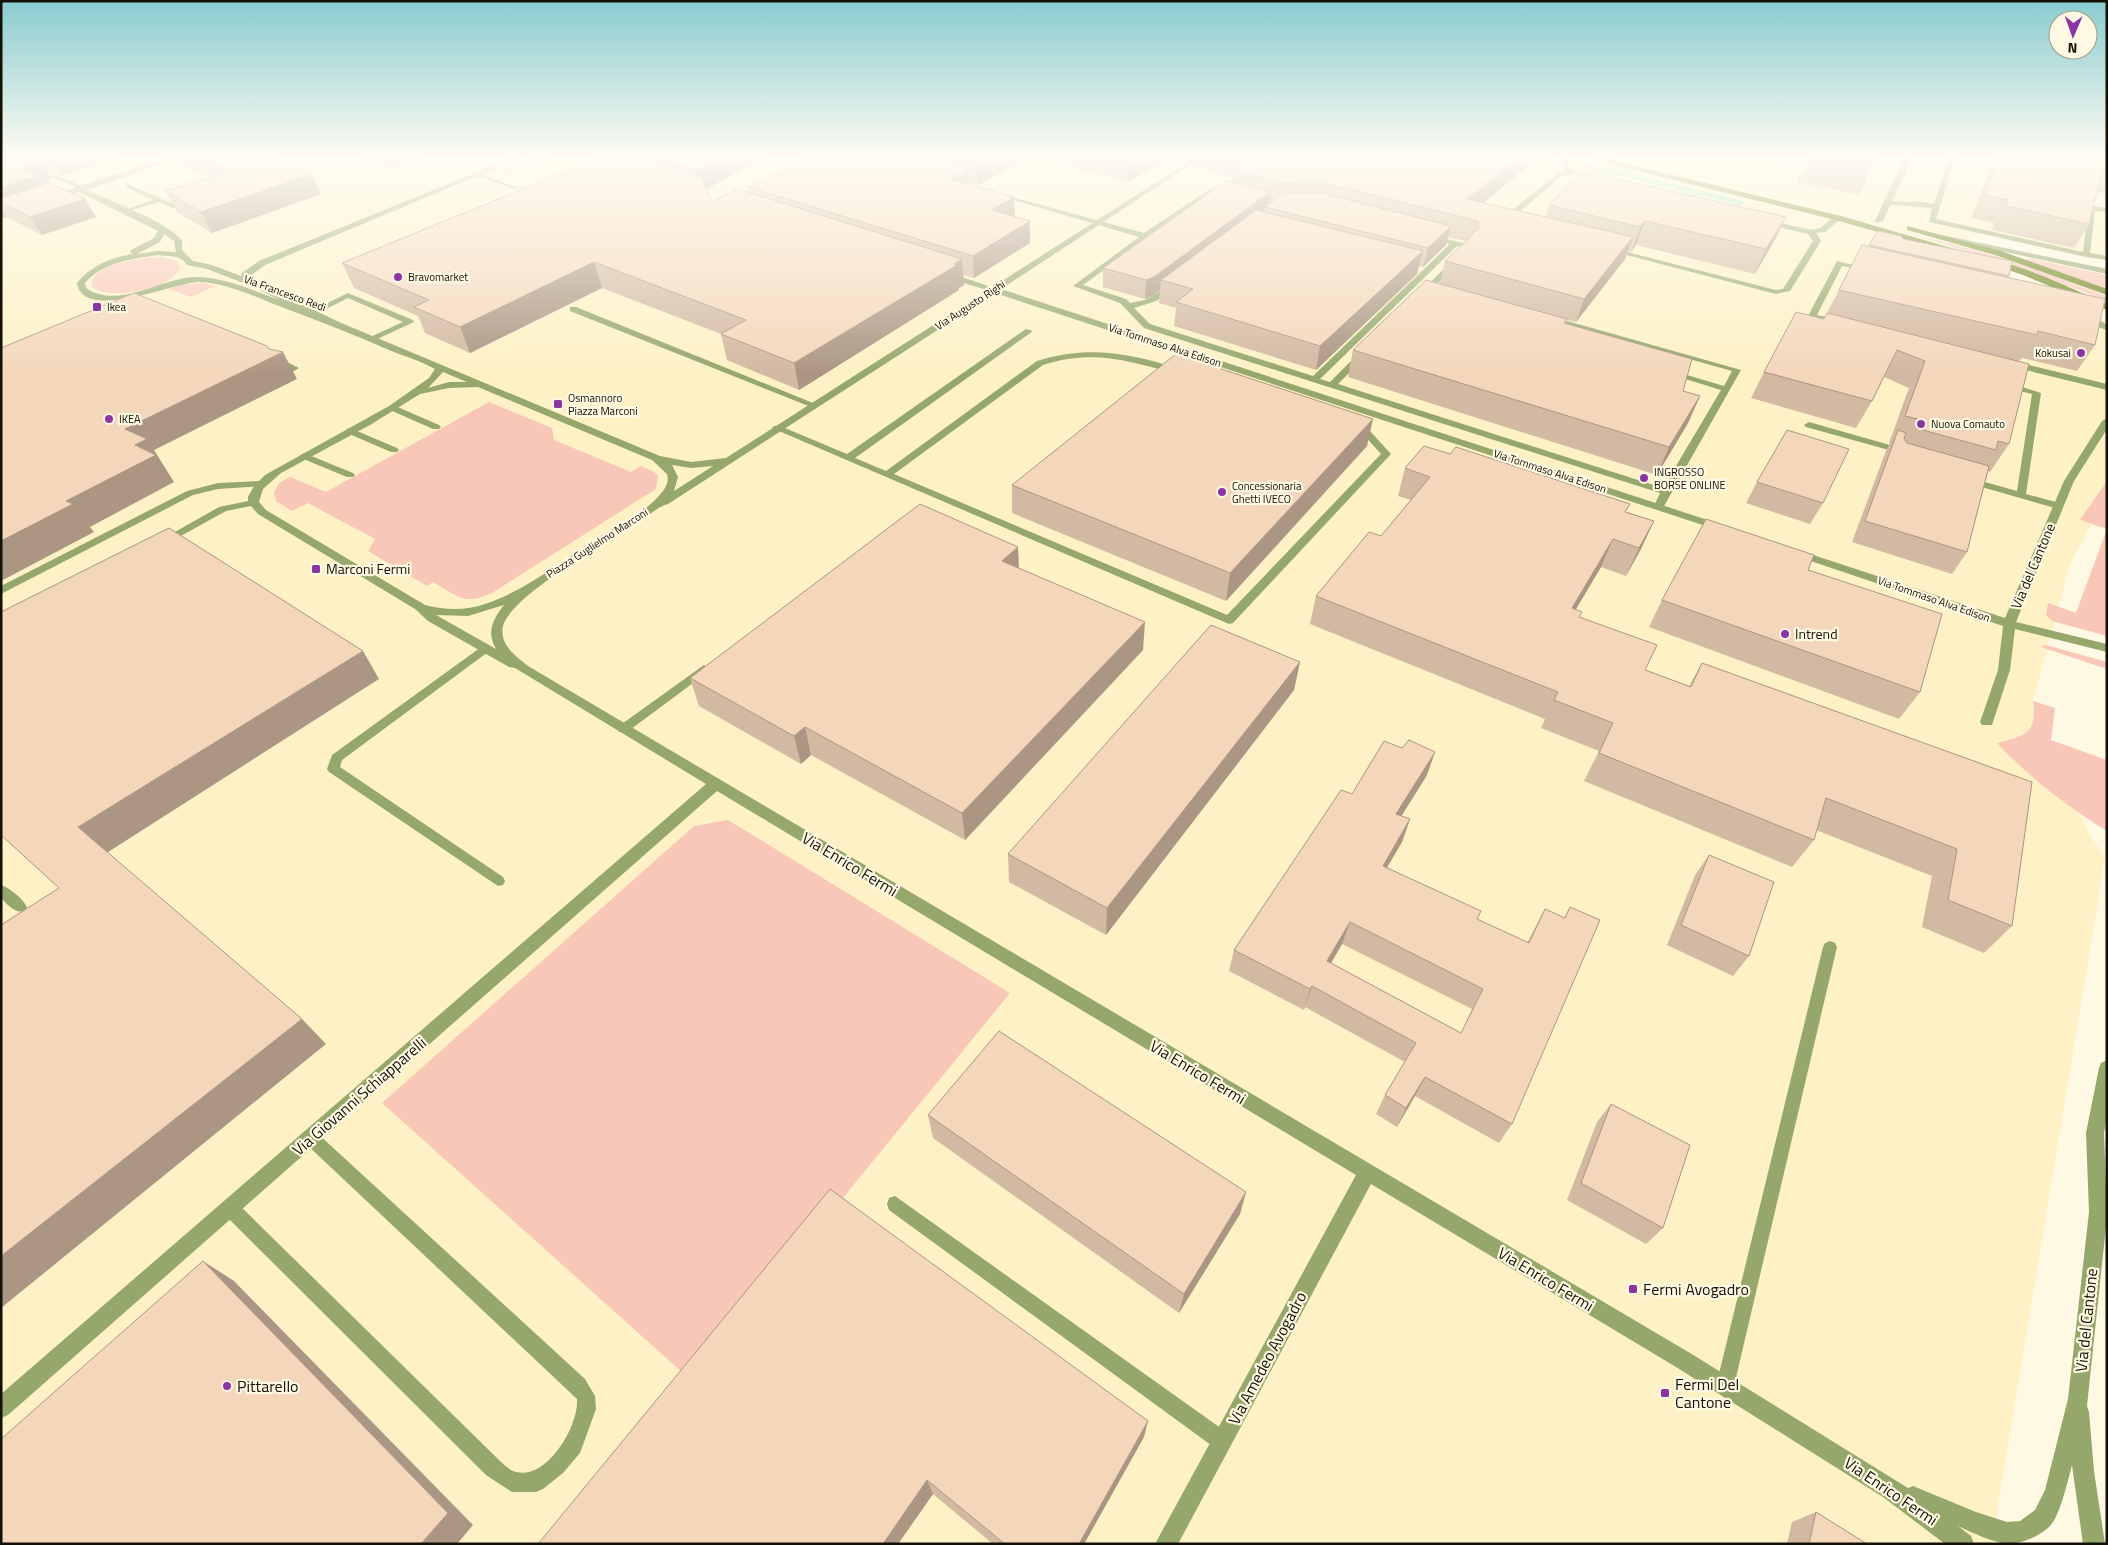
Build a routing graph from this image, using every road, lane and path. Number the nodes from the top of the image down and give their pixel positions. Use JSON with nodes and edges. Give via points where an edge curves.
{"nodes":[{"id":1,"x":341,"y":230,"type":"edge"},
{"id":2,"x":1086,"y":230,"type":"edge"},
{"id":3,"x":1123,"y":230,"type":"edge"},
{"id":4,"x":1154,"y":230,"type":"edge"},
{"id":5,"x":1803,"y":230,"type":"edge"},
{"id":6,"x":1821,"y":230,"type":"edge"},
{"id":7,"x":1881,"y":230,"type":"edge"},
{"id":8,"x":1917,"y":230,"type":"edge"},
{"id":9,"x":1976,"y":230,"type":"edge"},
{"id":10,"x":2089,"y":230,"type":"edge"},
{"id":11,"x":162,"y":231,"type":"joint"},
{"id":12,"x":1811,"y":232,"type":"junction"},
{"id":13,"x":1418,"y":234,"type":"edge"},
{"id":14,"x":1145,"y":236,"type":"junction"},
{"id":15,"x":1945,"y":237,"type":"junction"},
{"id":16,"x":1455,"y":244,"type":"junction"},
{"id":17,"x":1599,"y":247,"type":"edge"},
{"id":18,"x":1970,"y":255,"type":"edge"},
{"id":19,"x":2086,"y":255,"type":"junction"},
{"id":20,"x":2107,"y":258,"type":"edge"},
{"id":21,"x":187,"y":260,"type":"junction"},
{"id":22,"x":1993,"y":262,"type":"joint"},
{"id":23,"x":262,"y":263,"type":"junction"},
{"id":24,"x":105,"y":265,"type":"junction"},
{"id":25,"x":209,"y":267,"type":"junction"},
{"id":26,"x":1416,"y":270,"type":"edge"},
{"id":27,"x":1984,"y":270,"type":"edge"},
{"id":28,"x":937,"y":272,"type":"edge"},
{"id":29,"x":1426,"y":272,"type":"junction"},
{"id":30,"x":1878,"y":272,"type":"edge"},
{"id":31,"x":2107,"y":272,"type":"edge"},
{"id":32,"x":249,"y":282,"type":"junction"},
{"id":33,"x":1179,"y":282,"type":"edge"},
{"id":34,"x":168,"y":285,"type":"junction"},
{"id":35,"x":993,"y":289,"type":"junction"},
{"id":36,"x":2070,"y":290,"type":"junction"},
{"id":37,"x":1450,"y":291,"type":"edge"},
{"id":38,"x":2107,"y":292,"type":"edge"},
{"id":39,"x":144,"y":293,"type":"junction"},
{"id":40,"x":133,"y":306,"type":"edge"},
{"id":41,"x":1129,"y":306,"type":"junction"},
{"id":42,"x":2107,"y":306,"type":"edge"},
{"id":43,"x":573,"y":309,"type":"dead end"},
{"id":44,"x":312,"y":312,"type":"junction"},
{"id":45,"x":2107,"y":314,"type":"edge"},
{"id":46,"x":1544,"y":317,"type":"edge"},
{"id":47,"x":2078,"y":318,"type":"edge"},
{"id":48,"x":336,"y":324,"type":"junction"},
{"id":49,"x":1850,"y":325,"type":"edge"},
{"id":50,"x":2107,"y":328,"type":"edge"},
{"id":51,"x":1029,"y":331,"type":"dead end"},
{"id":52,"x":373,"y":339,"type":"junction"},
{"id":53,"x":1372,"y":345,"type":"edge"},
{"id":54,"x":267,"y":357,"type":"edge"},
{"id":55,"x":2002,"y":361,"type":"edge"},
{"id":56,"x":438,"y":366,"type":"junction"},
{"id":57,"x":1660,"y":370,"type":"edge"},
{"id":58,"x":286,"y":372,"type":"dead end"},
{"id":59,"x":1187,"y":374,"type":"edge"},
{"id":60,"x":1315,"y":379,"type":"junction"},
{"id":61,"x":1999,"y":383,"type":"edge"},
{"id":62,"x":1332,"y":385,"type":"junction"},
{"id":63,"x":488,"y":387,"type":"junction"},
{"id":64,"x":2107,"y":387,"type":"edge"},
{"id":65,"x":1726,"y":389,"type":"junction"},
{"id":66,"x":411,"y":398,"type":"junction"},
{"id":67,"x":814,"y":405,"type":"junction"},
{"id":68,"x":392,"y":408,"type":"junction"},
{"id":69,"x":2107,"y":421,"type":"edge"},
{"id":70,"x":1809,"y":425,"type":"dead end"},
{"id":71,"x":1347,"y":426,"type":"edge"},
{"id":72,"x":436,"y":427,"type":"dead end"},
{"id":73,"x":778,"y":428,"type":"junction"},
{"id":74,"x":350,"y":431,"type":"junction"},
{"id":75,"x":394,"y":450,"type":"dead end"},
{"id":76,"x":741,"y":451,"type":"junction"},
{"id":77,"x":304,"y":456,"type":"junction"},
{"id":78,"x":656,"y":458,"type":"junction"},
{"id":79,"x":848,"y":458,"type":"junction"},
{"id":80,"x":1907,"y":463,"type":"edge"},
{"id":81,"x":350,"y":475,"type":"dead end"},
{"id":82,"x":887,"y":475,"type":"junction"},
{"id":83,"x":1955,"y":476,"type":"edge"},
{"id":84,"x":261,"y":484,"type":"junction"},
{"id":85,"x":1666,"y":492,"type":"junction"},
{"id":86,"x":2021,"y":495,"type":"junction"},
{"id":87,"x":253,"y":503,"type":"junction"},
{"id":88,"x":1659,"y":506,"type":"junction"},
{"id":89,"x":2059,"y":506,"type":"junction"},
{"id":90,"x":650,"y":510,"type":"junction"},
{"id":91,"x":1732,"y":531,"type":"edge"},
{"id":92,"x":154,"y":546,"type":"edge"},
{"id":93,"x":1788,"y":550,"type":"edge"},
{"id":94,"x":538,"y":582,"type":"junction"},
{"id":95,"x":1,"y":591,"type":"edge"},
{"id":96,"x":423,"y":608,"type":"junction"},
{"id":97,"x":2009,"y":624,"type":"junction"},
{"id":98,"x":2107,"y":648,"type":"edge"},
{"id":99,"x":484,"y":649,"type":"junction"},
{"id":100,"x":716,"y":659,"type":"edge"},
{"id":101,"x":524,"y":670,"type":"junction"},
{"id":102,"x":1987,"y":722,"type":"dead end"},
{"id":103,"x":623,"y":729,"type":"junction"},
{"id":104,"x":716,"y":784,"type":"junction"},
{"id":105,"x":498,"y":881,"type":"dead end"},
{"id":106,"x":1,"y":890,"type":"edge"},
{"id":107,"x":20,"y":907,"type":"dead end"},
{"id":108,"x":1830,"y":947,"type":"dead end"},
{"id":109,"x":2107,"y":1068,"type":"edge"},
{"id":110,"x":311,"y":1138,"type":"junction"},
{"id":111,"x":1367,"y":1172,"type":"junction"},
{"id":112,"x":895,"y":1204,"type":"dead end"},
{"id":113,"x":2102,"y":1207,"type":"edge"},
{"id":114,"x":230,"y":1208,"type":"junction"},
{"id":115,"x":1725,"y":1386,"type":"junction"},
{"id":116,"x":2078,"y":1399,"type":"junction"},
{"id":117,"x":1,"y":1408,"type":"edge"},
{"id":118,"x":1222,"y":1441,"type":"junction"},
{"id":119,"x":1891,"y":1488,"type":"junction"},
{"id":120,"x":1166,"y":1544,"type":"edge"},
{"id":121,"x":1963,"y":1544,"type":"edge"},
{"id":122,"x":2094,"y":1544,"type":"edge"}],
"edges":[{"from":1,"to":23,"type":"street"},
{"from":2,"to":35,"type":"street","name":"Via Augusto Righi"},
{"from":3,"to":14,"type":"lane"},
{"from":4,"to":14,"type":"lane"},
{"from":5,"to":12,"type":"lane"},
{"from":6,"to":12,"type":"lane"},
{"from":7,"to":18,"type":"main road"},
{"from":8,"to":15,"type":"main road"},
{"from":9,"to":19,"type":"lane"},
{"from":10,"to":19,"type":"lane"},
{"from":11,"to":21,"type":"street","via":[[178,240],[178,250]]},
{"from":11,"to":24,"type":"street","name":"Via Francesco Redi","via":[[145,247]]},
{"from":12,"to":17,"type":"lane","via":[[1817,241],[1786,291],[1776,292]]},
{"from":13,"to":16,"type":"lane"},
{"from":14,"to":41,"type":"lane","via":[[1078,286]]},
{"from":15,"to":31,"type":"street"},
{"from":15,"to":38,"type":"main road"},
{"from":16,"to":29,"type":"lane"},
{"from":16,"to":37,"type":"lane","via":[[1469,247],[1429,288]]},
{"from":19,"to":20,"type":"lane"},
{"from":21,"to":24,"type":"street","name":"Via Francesco Redi","via":[[172,254],[150,254]]},
{"from":21,"to":25,"type":"street","name":"Via Francesco Redi"},
{"from":21,"to":34,"type":"street","name":"Via Francesco Redi","via":[[190,268]]},
{"from":22,"to":27,"type":"lane"},
{"from":22,"to":36,"type":"main road"},
{"from":23,"to":25,"type":"street"},
{"from":23,"to":32,"type":"street","via":[[245,275]]},
{"from":24,"to":39,"type":"street","name":"Via Francesco Redi","via":[[83,280],[84,292],[108,297]]},
{"from":25,"to":32,"type":"street","name":"Via Francesco Redi"},
{"from":26,"to":29,"type":"lane"},
{"from":28,"to":35,"type":"lane"},
{"from":29,"to":60,"type":"lane"},
{"from":30,"to":49,"type":"lane","via":[[1840,263],[1812,316]]},
{"from":32,"to":44,"type":"street","name":"Via Francesco Redi"},
{"from":33,"to":41,"type":"lane","via":[[1157,299]]},
{"from":34,"to":39,"type":"street","name":"Via Francesco Redi"},
{"from":34,"to":48,"type":"street","name":"Via Francesco Redi","via":[[189,280],[215,280]]},
{"from":35,"to":67,"type":"street","name":"Via Augusto Righi"},
{"from":35,"to":88,"type":"street","name":"Via Tommaso Alva Edison"},
{"from":36,"to":42,"type":"main road"},
{"from":36,"to":45,"type":"main road"},
{"from":39,"to":40,"type":"lane","via":[[124,303]]},
{"from":41,"to":60,"type":"lane","via":[[1147,326]]},
{"from":43,"to":67,"type":"lane"},
{"from":44,"to":48,"type":"street","name":"Via Francesco Redi"},
{"from":44,"to":52,"type":"lane","via":[[348,295],[410,322]]},
{"from":46,"to":65,"type":"lane","via":[[1737,370]]},
{"from":47,"to":50,"type":"lane"},
{"from":48,"to":52,"type":"street","name":"Via Francesco Redi"},
{"from":51,"to":79,"type":"lane"},
{"from":52,"to":56,"type":"street","name":"Via Francesco Redi"},
{"from":53,"to":62,"type":"lane"},
{"from":54,"to":58,"type":"lane","via":[[295,368]]},
{"from":55,"to":64,"type":"lane"},
{"from":56,"to":63,"type":"street","name":"Piazza Guglielmo Marconi"},
{"from":56,"to":66,"type":"street","name":"Piazza Guglielmo Marconi","via":[[437,376]]},
{"from":57,"to":65,"type":"lane"},
{"from":59,"to":82,"type":"lane","via":[[1110,354],[1071,354],[1050,359],[1040,363]]},
{"from":60,"to":62,"type":"lane"},
{"from":61,"to":86,"type":"lane","via":[[2037,393]]},
{"from":62,"to":85,"type":"lane"},
{"from":63,"to":66,"type":"street","name":"Piazza Guglielmo Marconi","via":[[449,385]]},
{"from":63,"to":78,"type":"street","name":"Piazza Guglielmo Marconi"},
{"from":65,"to":85,"type":"lane"},
{"from":66,"to":68,"type":"street","name":"Piazza Guglielmo Marconi"},
{"from":67,"to":73,"type":"street","name":"Via Augusto Righi"},
{"from":68,"to":72,"type":"lane"},
{"from":68,"to":74,"type":"street","name":"Piazza Guglielmo Marconi"},
{"from":69,"to":89,"type":"street","name":"Via del Cantone"},
{"from":70,"to":80,"type":"lane","via":[[1901,451],[1898,460]]},
{"from":71,"to":82,"type":"lane","via":[[1366,432],[1386,454],[1229,620]]},
{"from":73,"to":76,"type":"street","name":"Via Augusto Righi"},
{"from":73,"to":79,"type":"lane"},
{"from":74,"to":75,"type":"lane"},
{"from":74,"to":77,"type":"street","name":"Piazza Guglielmo Marconi"},
{"from":76,"to":78,"type":"street","name":"Via Augusto Righi","via":[[704,465],[677,464]]},
{"from":76,"to":90,"type":"street","name":"Via Augusto Righi"},
{"from":77,"to":81,"type":"lane"},
{"from":77,"to":84,"type":"street","name":"Piazza Guglielmo Marconi"},
{"from":78,"to":90,"type":"street","name":"Piazza Guglielmo Marconi","via":[[670,470],[674,480],[668,492]]},
{"from":79,"to":82,"type":"lane"},
{"from":83,"to":86,"type":"lane"},
{"from":84,"to":87,"type":"street","name":"Piazza Guglielmo Marconi"},
{"from":84,"to":95,"type":"lane","via":[[218,486],[190,493]]},
{"from":85,"to":88,"type":"lane"},
{"from":86,"to":89,"type":"lane"},
{"from":87,"to":92,"type":"lane","via":[[222,509]]},
{"from":87,"to":96,"type":"street","name":"Piazza Guglielmo Marconi","via":[[262,512]]},
{"from":88,"to":91,"type":"street","name":"Via Tommaso Alva Edison"},
{"from":89,"to":97,"type":"street","name":"Via del Cantone"},
{"from":90,"to":94,"type":"street","name":"Piazza Guglielmo Marconi"},
{"from":93,"to":97,"type":"street","name":"Via Tommaso Alva Edison"},
{"from":94,"to":96,"type":"street","name":"Piazza Guglielmo Marconi","via":[[476,611],[448,614]]},
{"from":94,"to":101,"type":"street","name":"Via Enrico Fermi","via":[[510,607],[499,622],[497,632],[499,643]]},
{"from":96,"to":99,"type":"street","name":"Piazza Guglielmo Marconi","via":[[432,618]]},
{"from":97,"to":98,"type":"street","name":"Via Tommaso Alva Edison"},
{"from":97,"to":102,"type":"street","name":"Via del Cantone","via":[[2005,665]]},
{"from":99,"to":101,"type":"street","name":"Piazza Guglielmo Marconi"},
{"from":99,"to":105,"type":"lane","via":[[336,758],[333,769]]},
{"from":100,"to":103,"type":"lane"},
{"from":101,"to":103,"type":"street","name":"Via Enrico Fermi"},
{"from":103,"to":104,"type":"street","name":"Via Enrico Fermi"},
{"from":104,"to":110,"type":"street","name":"Via Giovanni Schiapparelli"},
{"from":104,"to":111,"type":"street","name":"Via Enrico Fermi"},
{"from":106,"to":107,"type":"lane"},
{"from":108,"to":115,"type":"lane"},
{"from":109,"to":113,"type":"street","name":"Via del Cantone","via":[[2095,1133]]},
{"from":110,"to":114,"type":"street","name":"Via Giovanni Schiapparelli"},
{"from":110,"to":114,"type":"lane","via":[[586,1396],[587,1409],[573,1446],[556,1466],[536,1482],[512,1482],[493,1468]]},
{"from":111,"to":115,"type":"street","name":"Via Enrico Fermi"},
{"from":111,"to":118,"type":"street","name":"Via Amedeo Avogadro"},
{"from":112,"to":118,"type":"lane"},
{"from":113,"to":116,"type":"street","name":"Via del Cantone"},
{"from":114,"to":117,"type":"street","name":"Via Giovanni Schiapparelli"},
{"from":115,"to":119,"type":"street","name":"Via Enrico Fermi"},
{"from":116,"to":119,"type":"street","name":"Via del Cantone","via":[[2054,1491],[2043,1518],[2023,1531],[2008,1533],[1976,1523]]},
{"from":116,"to":122,"type":"street","name":"Via del Cantone","via":[[2083,1471]]},
{"from":118,"to":120,"type":"street","name":"Via Amedeo Avogadro"},
{"from":119,"to":121,"type":"street","name":"Via Enrico Fermi"}]}
